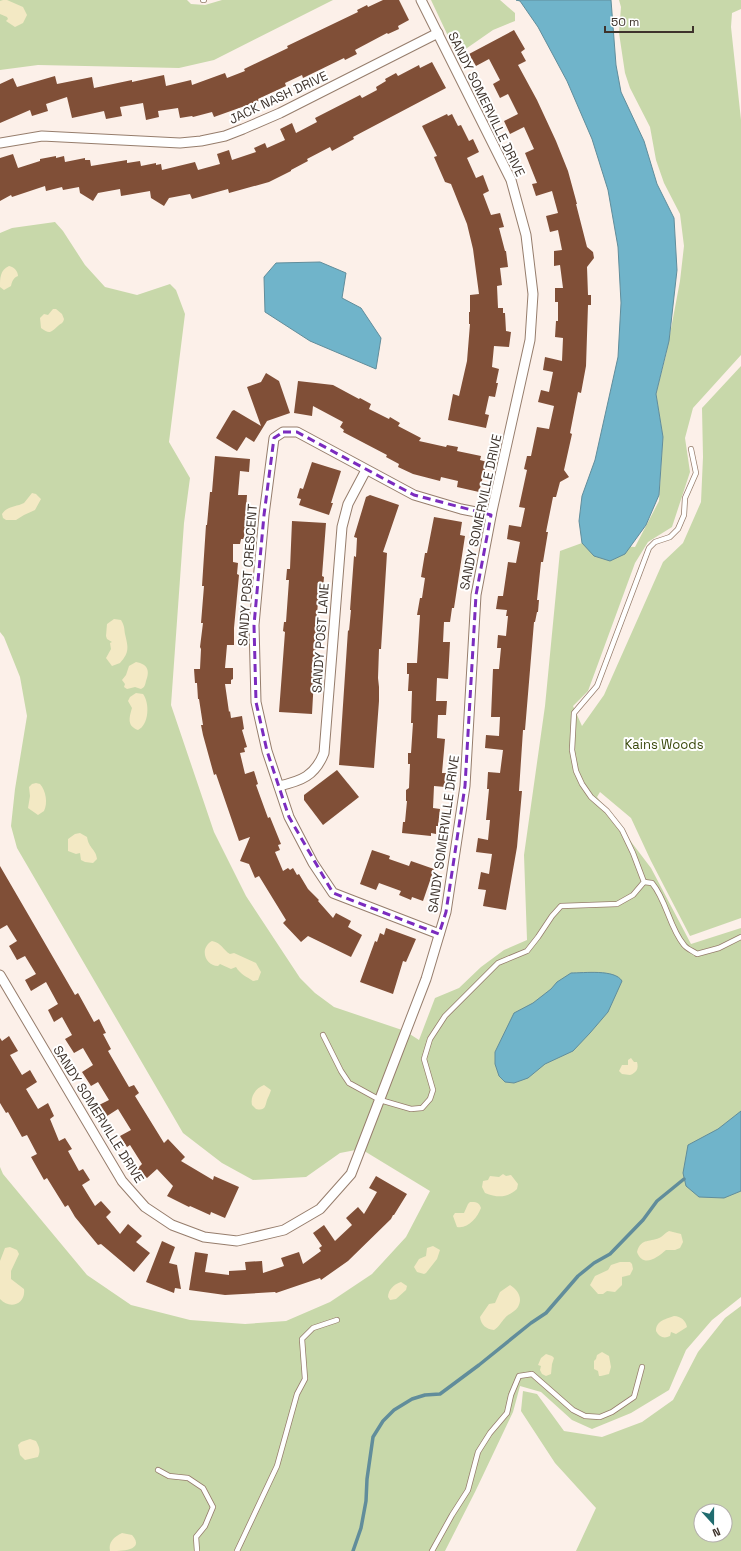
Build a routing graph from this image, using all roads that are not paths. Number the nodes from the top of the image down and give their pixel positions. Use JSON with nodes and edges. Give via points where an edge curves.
{"nodes":[{"id":1,"x":421,"y":0,"type":"edge"},
{"id":2,"x":438,"y":33,"type":"junction"},
{"id":3,"x":0,"y":143,"type":"edge"},
{"id":4,"x":691,"y":449,"type":"dead end"},
{"id":5,"x":366,"y":470,"type":"junction"},
{"id":6,"x":491,"y":515,"type":"junction"},
{"id":7,"x":279,"y":786,"type":"junction"},
{"id":8,"x":644,"y":882,"type":"junction"},
{"id":9,"x":439,"y":934,"type":"junction"},
{"id":10,"x":741,"y":937,"type":"edge"},
{"id":11,"x":0,"y":975,"type":"edge"},
{"id":12,"x":323,"y":1034,"type":"dead end"},
{"id":13,"x":380,"y":1100,"type":"junction"},
{"id":14,"x":337,"y":1320,"type":"dead end"},
{"id":15,"x":642,"y":1367,"type":"dead end"},
{"id":16,"x":158,"y":1470,"type":"dead end"},
{"id":17,"x":197,"y":1551,"type":"edge"},
{"id":18,"x":237,"y":1551,"type":"edge"},
{"id":19,"x":432,"y":1551,"type":"edge"}],
"edges":[{"from":1,"to":2,"type":"street","name":"SANDY SOMERVILLE DRIVE"},
{"from":2,"to":3,"type":"street","name":"JACK NASH DRIVE","via":[[280,113],[225,136],[180,143],[42,136]]},
{"from":2,"to":6,"type":"street","name":"SANDY SOMERVILLE DRIVE","via":[[511,180],[526,235],[532,294],[530,340]]},
{"from":4,"to":8,"type":"lane","via":[[696,473],[685,498],[684,515],[678,529],[670,537],[656,542],[649,548],[597,686],[574,713],[572,750],[576,771],[591,797],[607,811],[622,830]]},
{"from":5,"to":6,"type":"street","name":"SANDY POST CRESCENT","via":[[414,495]]},
{"from":5,"to":7,"type":"street","name":"SANDY POST LANE","via":[[348,504],[342,527],[324,753],[310,775]]},
{"from":5,"to":7,"type":"street","name":"SANDY POST CRESCENT","via":[[292,430],[274,438],[254,625],[256,702],[267,751]]},
{"from":6,"to":9,"type":"street","name":"SANDY SOMERVILLE DRIVE","via":[[476,595],[465,786],[446,912]]},
{"from":7,"to":9,"type":"street","name":"SANDY POST CRESCENT","via":[[289,817],[313,863],[333,893]]},
{"from":8,"to":10,"type":"lane","via":[[652,883],[659,892],[684,946],[697,954],[719,948]]},
{"from":8,"to":13,"type":"lane","via":[[633,895],[618,904],[561,906],[527,951],[498,963],[444,1016],[430,1039],[424,1059],[432,1090],[430,1099],[422,1108],[411,1110]]},
{"from":9,"to":13,"type":"street","name":"SANDY SOMERVILLE DRIVE","via":[[426,979]]},
{"from":11,"to":13,"type":"street","name":"SANDY SOMERVILLE DRIVE","via":[[122,1181],[145,1208],[172,1225],[204,1237],[237,1241],[284,1230],[320,1209],[352,1174]]},
{"from":12,"to":13,"type":"lane","via":[[349,1084]]},
{"from":14,"to":18,"type":"lane","via":[[313,1328],[302,1339],[305,1379],[297,1394],[277,1466]]},
{"from":15,"to":19,"type":"lane","via":[[634,1397],[600,1417],[585,1416],[573,1410],[532,1374],[519,1376],[506,1413],[478,1452],[468,1490]]},
{"from":16,"to":17,"type":"lane","via":[[169,1476],[188,1478],[203,1488],[214,1507],[205,1526],[196,1537]]}]}
